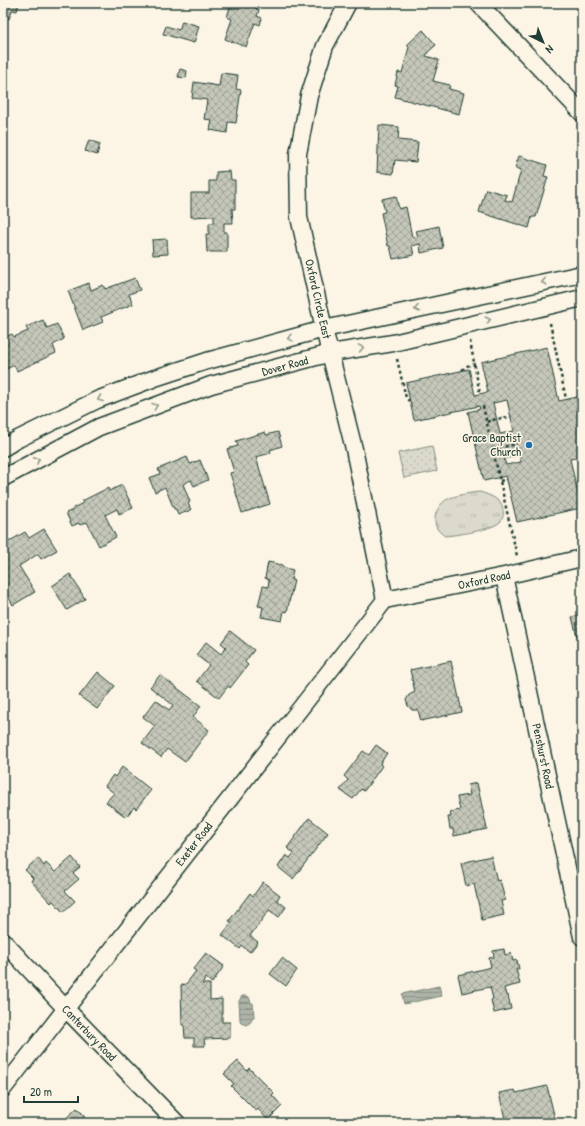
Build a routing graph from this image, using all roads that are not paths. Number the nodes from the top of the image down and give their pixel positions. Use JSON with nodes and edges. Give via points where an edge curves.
{"nodes":[{"id":1,"x":348,"y":3,"type":"edge"},
{"id":2,"x":478,"y":3,"type":"edge"},
{"id":3,"x":582,"y":113,"type":"edge"},
{"id":4,"x":582,"y":274,"type":"edge"},
{"id":5,"x":582,"y":298,"type":"edge"},
{"id":6,"x":324,"y":329,"type":"junction"},
{"id":7,"x":331,"y":353,"type":"junction"},
{"id":8,"x":3,"y":448,"type":"edge"},
{"id":9,"x":3,"y":478,"type":"edge"},
{"id":10,"x":582,"y":558,"type":"edge"},
{"id":11,"x":504,"y":576,"type":"junction"},
{"id":12,"x":385,"y":600,"type":"junction"},
{"id":13,"x":582,"y":937,"type":"edge"},
{"id":14,"x":3,"y":941,"type":"edge"},
{"id":15,"x":66,"y":1009,"type":"junction"},
{"id":16,"x":3,"y":1089,"type":"edge"},
{"id":17,"x":177,"y":1123,"type":"edge"}],
"edges":[{"from":1,"to":6,"type":"street","name":"Oxford Circle East","via":[[325,46],[309,96],[298,154],[299,217]]},
{"from":2,"to":3,"type":"street"},
{"from":4,"to":6,"type":"street","one_way":true},
{"from":7,"to":5,"type":"street","name":"Dover Road","one_way":true,"via":[[393,343]]},
{"from":6,"to":7,"type":"street","name":"Oxford Circle East"},
{"from":6,"to":8,"type":"street","one_way":true,"via":[[155,378],[97,400]]},
{"from":9,"to":7,"type":"street","name":"Dover Road","one_way":true,"via":[[99,427],[211,386]]},
{"from":7,"to":12,"type":"street","name":"Oxford Circle East"},
{"from":10,"to":11,"type":"street","name":"Oxford Road"},
{"from":11,"to":12,"type":"street","name":"Oxford Road"},
{"from":11,"to":13,"type":"street","name":"Penshurst Road"},
{"from":12,"to":15,"type":"street","name":"Exeter Road"},
{"from":14,"to":15,"type":"street","name":"Canterbury Road"},
{"from":15,"to":16,"type":"street","name":"Exeter Road"},
{"from":15,"to":17,"type":"street","name":"Canterbury Road"}]}
